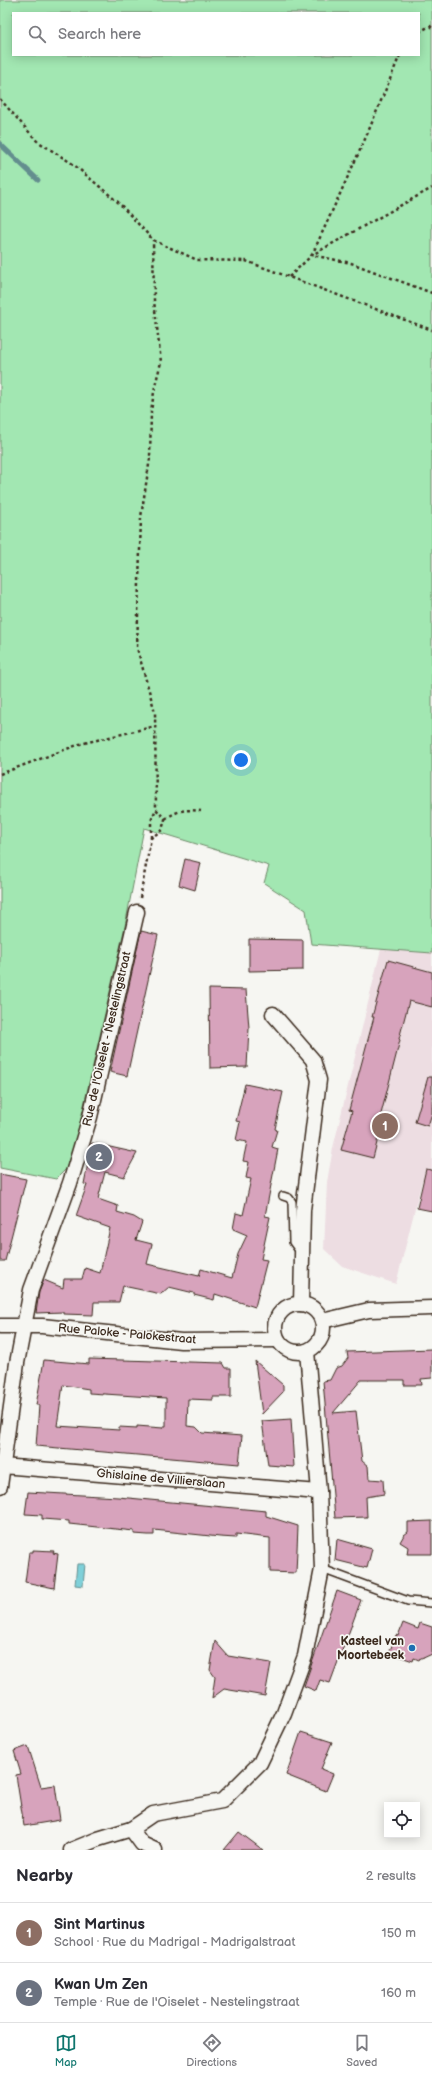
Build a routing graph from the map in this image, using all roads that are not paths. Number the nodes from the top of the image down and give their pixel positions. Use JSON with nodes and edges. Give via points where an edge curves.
{"nodes":[{"id":1,"x":137,"y":912,"type":"road end"},
{"id":2,"x":273,"y":1014,"type":"dead end"},
{"id":3,"x":283,"y":1196,"type":"dead end"},
{"id":4,"x":302,"y":1255,"type":"junction"},
{"id":5,"x":301,"y":1304,"type":"junction"},
{"id":6,"x":432,"y":1308,"type":"edge"},
{"id":7,"x":322,"y":1320,"type":"junction"},
{"id":8,"x":24,"y":1325,"type":"junction"},
{"id":9,"x":0,"y":1326,"type":"edge"},
{"id":10,"x":278,"y":1340,"type":"junction"},
{"id":11,"x":307,"y":1351,"type":"junction"},
{"id":12,"x":2,"y":1466,"type":"junction"},
{"id":13,"x":0,"y":1486,"type":"edge"},
{"id":14,"x":319,"y":1492,"type":"junction"},
{"id":15,"x":322,"y":1569,"type":"junction"},
{"id":16,"x":432,"y":1602,"type":"edge"},
{"id":17,"x":131,"y":1829,"type":"junction"},
{"id":18,"x":71,"y":1850,"type":"edge"},
{"id":19,"x":155,"y":1850,"type":"edge"}],
"edges":[{"from":1,"to":8,"type":"street","name":"Rue de l'Oiselet - Nestelingstraat","via":[[90,1117],[70,1183],[31,1290]]},
{"from":2,"to":4,"type":"street","via":[[313,1060],[319,1080],[303,1210]]},
{"from":3,"to":4,"type":"lane","via":[[292,1202],[292,1242]]},
{"from":4,"to":5,"type":"street"},
{"from":5,"to":7,"type":"street","via":[[318,1312]]},
{"from":5,"to":10,"type":"street","via":[[292,1305],[279,1315],[276,1323]]},
{"from":6,"to":7,"type":"street","via":[[369,1310]]},
{"from":7,"to":11,"type":"street","via":[[322,1335],[319,1342]]},
{"from":8,"to":9,"type":"street","name":"Rue Paloke - Palokestraat"},
{"from":8,"to":10,"type":"street","name":"Rue Paloke - Palokestraat","via":[[181,1341]]},
{"from":8,"to":12,"type":"street","name":"Rue de l'Oiselet - Nestelingstraat"},
{"from":10,"to":11,"type":"street","via":[[290,1351]]},
{"from":11,"to":14,"type":"street"},
{"from":12,"to":13,"type":"street","name":"Rue de l'Oiselet - Nestelingstraat"},
{"from":12,"to":14,"type":"street","name":"Ghislaine de Villierslaan"},
{"from":14,"to":15,"type":"street"},
{"from":15,"to":16,"type":"lane","via":[[408,1601]]},
{"from":15,"to":17,"type":"street","via":[[305,1656],[284,1713],[260,1763],[222,1801],[153,1814]]},
{"from":17,"to":18,"type":"street"},
{"from":17,"to":19,"type":"street","via":[[142,1844]]}]}
